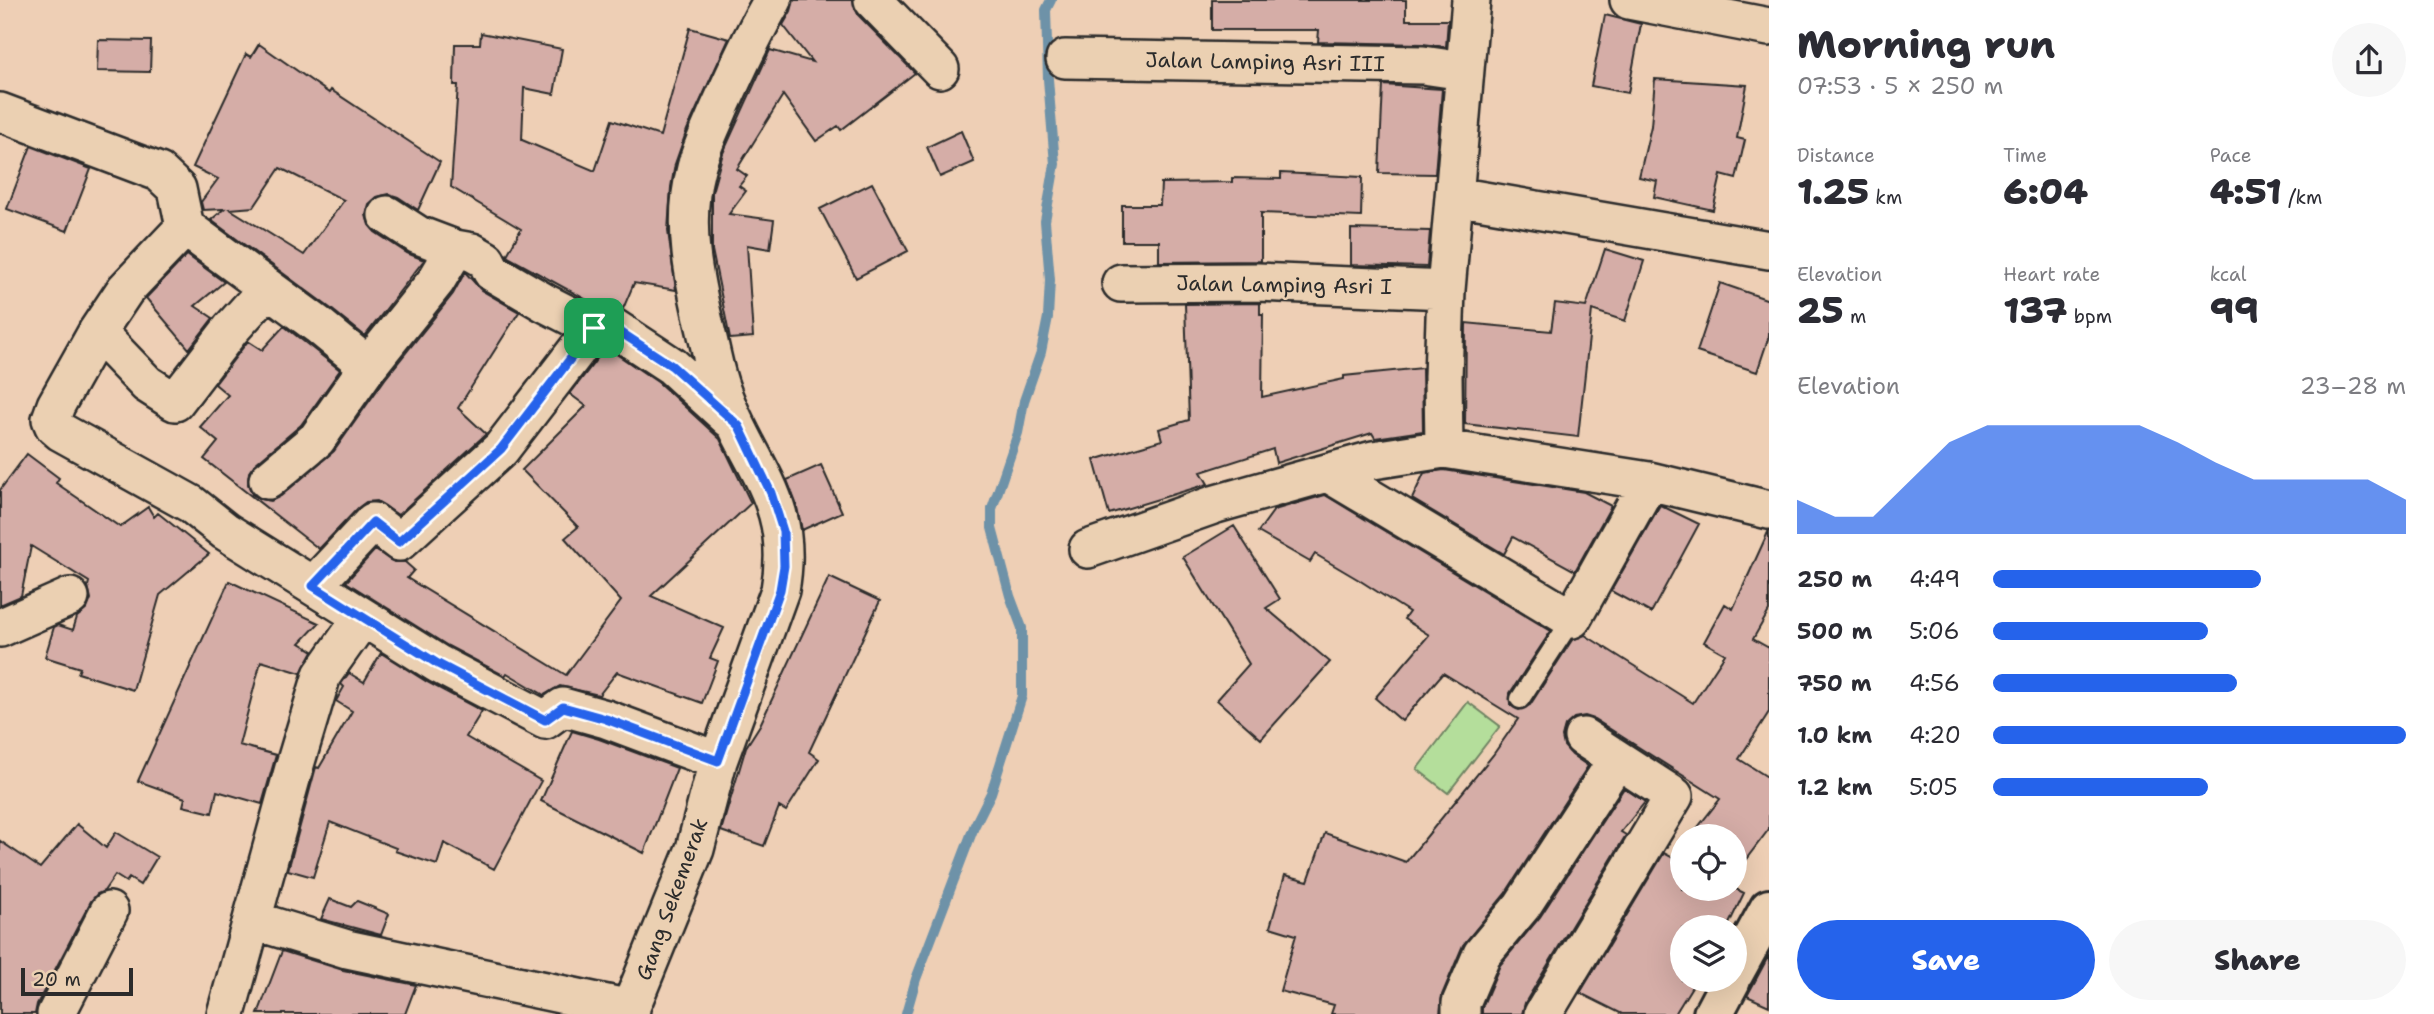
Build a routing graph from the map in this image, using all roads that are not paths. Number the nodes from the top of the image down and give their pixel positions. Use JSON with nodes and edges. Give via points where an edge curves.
{"nodes":[{"id":1,"x":773,"y":0,"type":"edge"},
{"id":2,"x":873,"y":0,"type":"edge"},
{"id":3,"x":1471,"y":0,"type":"edge"},
{"id":4,"x":1629,"y":0,"type":"edge"},
{"id":5,"x":1765,"y":17,"type":"edge"},
{"id":6,"x":1065,"y":59,"type":"dead end"},
{"id":7,"x":940,"y":69,"type":"dead end"},
{"id":8,"x":1464,"y":71,"type":"junction"},
{"id":9,"x":0,"y":112,"type":"edge"},
{"id":10,"x":1455,"y":196,"type":"junction"},
{"id":11,"x":387,"y":215,"type":"dead end"},
{"id":12,"x":185,"y":226,"type":"junction"},
{"id":13,"x":456,"y":249,"type":"junction"},
{"id":14,"x":1769,"y":250,"type":"edge"},
{"id":15,"x":1121,"y":283,"type":"dead end"},
{"id":16,"x":268,"y":288,"type":"junction"},
{"id":17,"x":1446,"y":290,"type":"junction"},
{"id":18,"x":594,"y":328,"type":"junction"},
{"id":19,"x":97,"y":332,"type":"junction"},
{"id":20,"x":368,"y":366,"type":"junction"},
{"id":21,"x":739,"y":426,"type":"junction"},
{"id":22,"x":1444,"y":449,"type":"junction"},
{"id":23,"x":1328,"y":473,"type":"junction"},
{"id":24,"x":268,"y":480,"type":"dead end"},
{"id":25,"x":1649,"y":481,"type":"junction"},
{"id":26,"x":1769,"y":510,"type":"edge"},
{"id":27,"x":1088,"y":549,"type":"dead end"},
{"id":28,"x":313,"y":586,"type":"junction"},
{"id":29,"x":71,"y":597,"type":"dead end"},
{"id":30,"x":363,"y":617,"type":"junction"},
{"id":31,"x":1572,"y":619,"type":"junction"},
{"id":32,"x":0,"y":628,"type":"edge"},
{"id":33,"x":1520,"y":699,"type":"dead end"},
{"id":34,"x":1583,"y":737,"type":"dead end"},
{"id":35,"x":1617,"y":760,"type":"junction"},
{"id":36,"x":718,"y":761,"type":"junction"},
{"id":37,"x":109,"y":911,"type":"dead end"},
{"id":38,"x":253,"y":920,"type":"junction"},
{"id":39,"x":1764,"y":931,"type":"edge"},
{"id":40,"x":1747,"y":955,"type":"edge"},
{"id":41,"x":1725,"y":992,"type":"edge"},
{"id":42,"x":629,"y":1011,"type":"edge"},
{"id":43,"x":56,"y":1014,"type":"edge"},
{"id":44,"x":226,"y":1014,"type":"edge"},
{"id":45,"x":1461,"y":1014,"type":"edge"},
{"id":46,"x":1543,"y":1014,"type":"edge"},
{"id":47,"x":1713,"y":1014,"type":"edge"}],
"edges":[{"from":1,"to":21,"type":"street","name":"Gang Sekemerak","via":[[704,145],[690,206],[695,286],[722,392]]},
{"from":2,"to":7,"type":"street"},
{"from":3,"to":8,"type":"street"},
{"from":4,"to":5,"type":"street"},
{"from":6,"to":8,"type":"street","name":"Jalan Lamping Asri III","via":[[1423,65]]},
{"from":8,"to":10,"type":"street"},
{"from":9,"to":12,"type":"street","via":[[159,172],[177,189]]},
{"from":10,"to":14,"type":"street"},
{"from":10,"to":17,"type":"street"},
{"from":11,"to":13,"type":"street"},
{"from":12,"to":16,"type":"street"},
{"from":12,"to":19,"type":"street","via":[[125,290]]},
{"from":13,"to":18,"type":"street","via":[[486,260],[492,272]]},
{"from":13,"to":20,"type":"street"},
{"from":15,"to":17,"type":"street","name":"Jalan Lamping Asri I","via":[[1258,282]]},
{"from":16,"to":19,"type":"street","via":[[175,402],[147,384]]},
{"from":16,"to":20,"type":"street"},
{"from":17,"to":22,"type":"street"},
{"from":18,"to":21,"type":"street","via":[[605,322],[672,366]]},
{"from":18,"to":28,"type":"street","via":[[501,449],[452,495],[399,542],[373,522]]},
{"from":19,"to":28,"type":"street","via":[[56,405],[51,419],[54,426],[191,504]]},
{"from":20,"to":24,"type":"street","via":[[317,439]]},
{"from":21,"to":36,"type":"street","name":"Gang Sekemerak","via":[[771,493],[783,531],[784,566],[780,590]]},
{"from":22,"to":23,"type":"street","via":[[1373,460]]},
{"from":22,"to":25,"type":"street"},
{"from":23,"to":27,"type":"street","via":[[1216,504]]},
{"from":23,"to":31,"type":"street"},
{"from":25,"to":26,"type":"street"},
{"from":25,"to":31,"type":"street"},
{"from":28,"to":30,"type":"street"},
{"from":29,"to":32,"type":"street"},
{"from":30,"to":36,"type":"street","via":[[438,664],[545,720],[563,707]]},
{"from":30,"to":38,"type":"street","via":[[322,675]]},
{"from":31,"to":33,"type":"lane"},
{"from":34,"to":35,"type":"street"},
{"from":35,"to":45,"type":"street","via":[[1522,906],[1482,954],[1461,1003]]},
{"from":35,"to":46,"type":"street","via":[[1674,796]]},
{"from":36,"to":42,"type":"street","name":"Gang Sekemerak","via":[[695,849]]},
{"from":37,"to":43,"type":"street"},
{"from":38,"to":42,"type":"street","via":[[348,949]]},
{"from":38,"to":44,"type":"street"},
{"from":39,"to":40,"type":"street"},
{"from":41,"to":47,"type":"street"}]}
